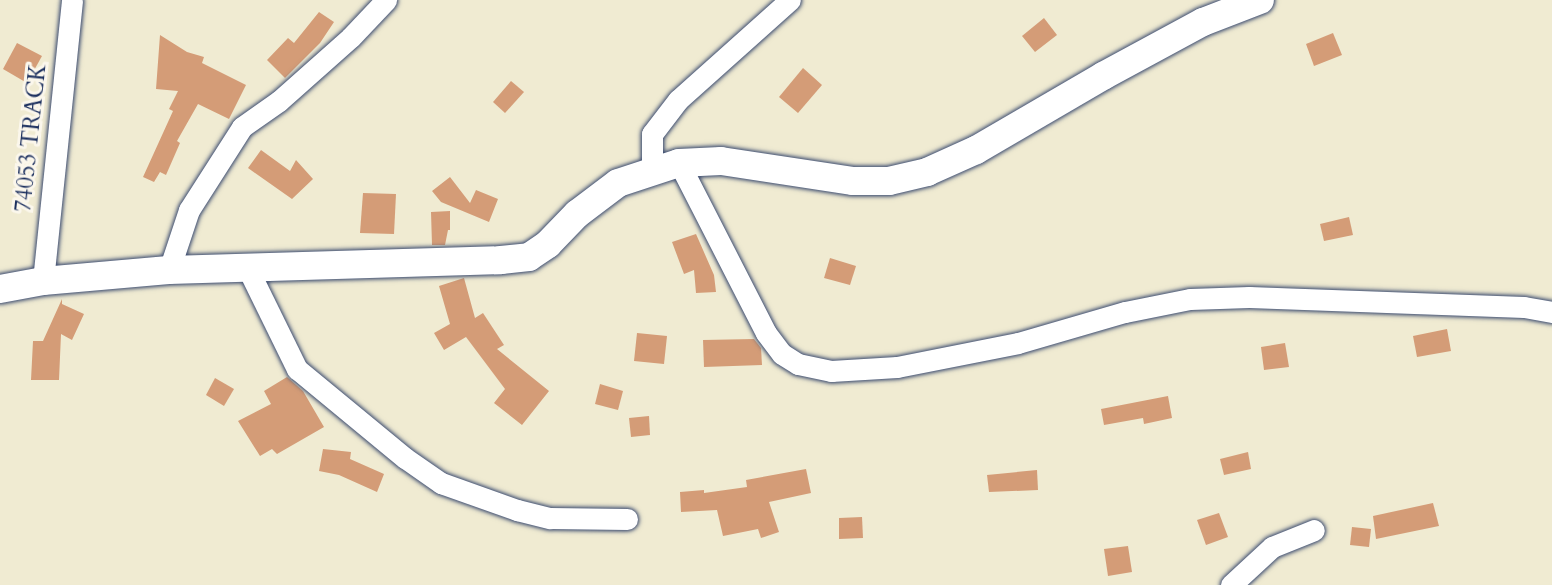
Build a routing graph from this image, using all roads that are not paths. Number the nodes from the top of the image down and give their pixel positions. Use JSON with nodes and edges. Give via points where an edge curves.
{"nodes":[{"id":1,"x":72,"y":0,"type":"edge"},
{"id":2,"x":386,"y":0,"type":"edge"},
{"id":3,"x":790,"y":0,"type":"edge"},
{"id":4,"x":1259,"y":0,"type":"edge"},
{"id":5,"x":666,"y":166,"type":"junction"},
{"id":6,"x":247,"y":267,"type":"junction"},
{"id":7,"x":169,"y":270,"type":"junction"},
{"id":8,"x":43,"y":281,"type":"junction"},
{"id":9,"x":0,"y":289,"type":"edge"},
{"id":10,"x":1552,"y":312,"type":"edge"},
{"id":11,"x":627,"y":519,"type":"dead end"},
{"id":12,"x":1314,"y":530,"type":"dead end"},
{"id":13,"x":1231,"y":585,"type":"edge"}],
"edges":[{"from":1,"to":8,"type":"street","name":"74053 TRACK"},
{"from":2,"to":7,"type":"street","via":[[279,101],[242,127],[189,210]]},
{"from":3,"to":5,"type":"street","via":[[678,100],[652,134]]},
{"from":4,"to":5,"type":"street","via":[[1203,22],[976,150],[927,172],[890,181],[853,181],[721,161]]},
{"from":5,"to":6,"type":"street","via":[[618,183],[529,257]]},
{"from":5,"to":10,"type":"street","via":[[782,354],[798,364],[831,371],[897,367],[1018,343],[1125,312],[1190,299],[1249,297],[1524,307]]},
{"from":6,"to":7,"type":"street"},
{"from":6,"to":11,"type":"street","via":[[297,369],[441,483],[550,518]]},
{"from":7,"to":8,"type":"street"},
{"from":8,"to":9,"type":"street"},
{"from":12,"to":13,"type":"street","via":[[1272,547]]}]}
